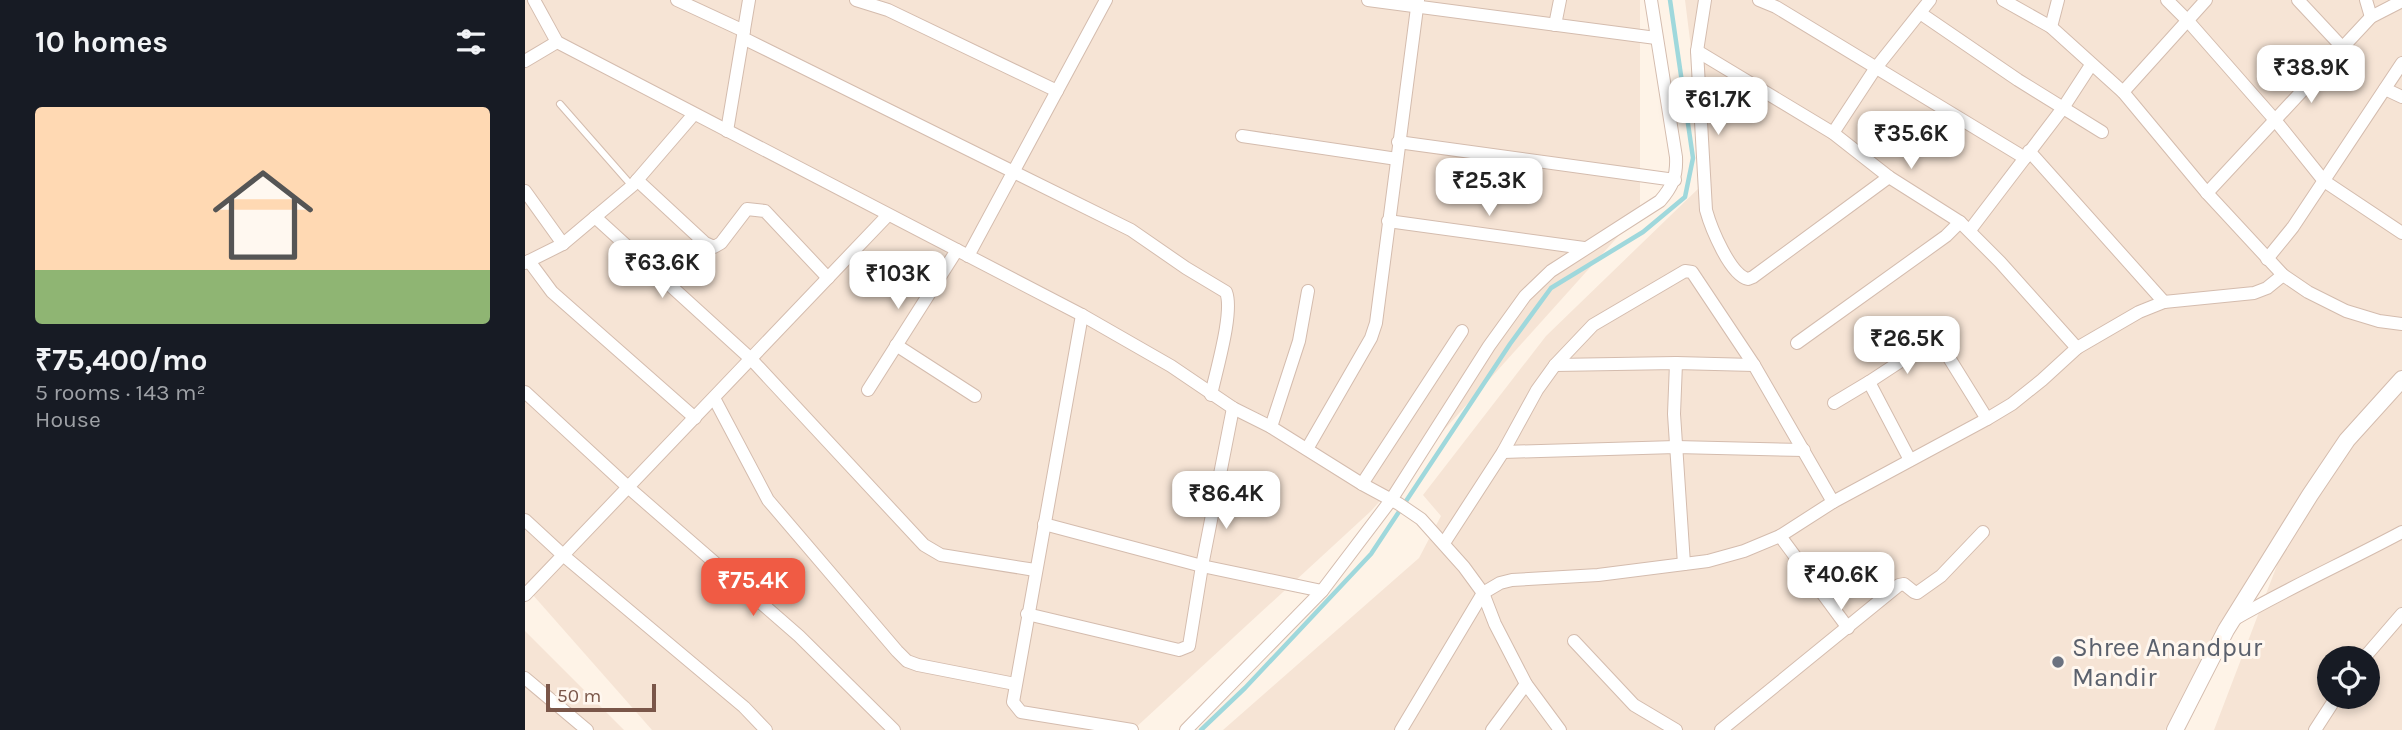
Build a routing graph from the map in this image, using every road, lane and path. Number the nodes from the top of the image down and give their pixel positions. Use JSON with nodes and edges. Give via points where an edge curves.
{"nodes":[{"id":1,"x":534,"y":0,"type":"edge"},
{"id":2,"x":677,"y":0,"type":"edge"},
{"id":3,"x":749,"y":0,"type":"edge"},
{"id":4,"x":856,"y":0,"type":"edge"},
{"id":5,"x":1106,"y":0,"type":"edge"},
{"id":6,"x":1368,"y":0,"type":"edge"},
{"id":7,"x":1560,"y":0,"type":"edge"},
{"id":8,"x":1651,"y":0,"type":"edge"},
{"id":9,"x":1705,"y":0,"type":"edge"},
{"id":10,"x":1759,"y":0,"type":"edge"},
{"id":11,"x":1930,"y":0,"type":"edge"},
{"id":12,"x":2003,"y":0,"type":"edge"},
{"id":13,"x":2058,"y":0,"type":"edge"},
{"id":14,"x":2167,"y":0,"type":"edge"},
{"id":15,"x":2206,"y":0,"type":"edge"},
{"id":16,"x":2298,"y":0,"type":"edge"},
{"id":17,"x":2365,"y":0,"type":"edge"},
{"id":18,"x":2402,"y":1,"type":"edge"},
{"id":19,"x":1418,"y":3,"type":"edge"},
{"id":20,"x":1920,"y":13,"type":"junction"},
{"id":21,"x":2371,"y":17,"type":"junction"},
{"id":22,"x":2188,"y":21,"type":"junction"},
{"id":23,"x":1555,"y":25,"type":"junction"},
{"id":24,"x":2051,"y":27,"type":"junction"},
{"id":25,"x":743,"y":35,"type":"junction"},
{"id":26,"x":1656,"y":38,"type":"junction"},
{"id":27,"x":557,"y":42,"type":"junction"},
{"id":28,"x":2342,"y":47,"type":"junction"},
{"id":29,"x":1697,"y":51,"type":"junction"},
{"id":30,"x":525,"y":61,"type":"edge"},
{"id":31,"x":2402,"y":63,"type":"edge"},
{"id":32,"x":2091,"y":65,"type":"junction"},
{"id":33,"x":1875,"y":69,"type":"junction"},
{"id":34,"x":2385,"y":89,"type":"junction"},
{"id":35,"x":1057,"y":90,"type":"junction"},
{"id":36,"x":2123,"y":92,"type":"junction"},
{"id":37,"x":2402,"y":97,"type":"edge"},
{"id":38,"x":560,"y":104,"type":"dead end"},
{"id":39,"x":2063,"y":108,"type":"junction"},
{"id":40,"x":694,"y":114,"type":"junction"},
{"id":41,"x":2275,"y":120,"type":"junction"},
{"id":42,"x":727,"y":131,"type":"junction"},
{"id":43,"x":2102,"y":132,"type":"dead end"},
{"id":44,"x":1833,"y":133,"type":"junction"},
{"id":45,"x":1242,"y":136,"type":"dead end"},
{"id":46,"x":1398,"y":142,"type":"junction"},
{"id":47,"x":2027,"y":155,"type":"junction"},
{"id":48,"x":1397,"y":159,"type":"junction"},
{"id":49,"x":1013,"y":172,"type":"junction"},
{"id":50,"x":1889,"y":177,"type":"junction"},
{"id":51,"x":1675,"y":180,"type":"junction"},
{"id":52,"x":2324,"y":181,"type":"junction"},
{"id":53,"x":634,"y":183,"type":"junction"},
{"id":54,"x":525,"y":191,"type":"edge"},
{"id":55,"x":2207,"y":192,"type":"junction"},
{"id":56,"x":888,"y":215,"type":"junction"},
{"id":57,"x":595,"y":217,"type":"junction"},
{"id":58,"x":1388,"y":221,"type":"junction"},
{"id":59,"x":1965,"y":226,"type":"junction"},
{"id":60,"x":2402,"y":233,"type":"edge"},
{"id":61,"x":563,"y":244,"type":"junction"},
{"id":62,"x":1584,"y":248,"type":"junction"},
{"id":63,"x":962,"y":253,"type":"junction"},
{"id":64,"x":2267,"y":258,"type":"junction"},
{"id":65,"x":527,"y":262,"type":"edge"},
{"id":66,"x":2283,"y":275,"type":"junction"},
{"id":67,"x":828,"y":278,"type":"junction"},
{"id":68,"x":1308,"y":290,"type":"dead end"},
{"id":69,"x":2164,"y":302,"type":"junction"},
{"id":70,"x":1082,"y":315,"type":"junction"},
{"id":71,"x":2402,"y":324,"type":"edge"},
{"id":72,"x":1462,"y":331,"type":"dead end"},
{"id":73,"x":1797,"y":343,"type":"dead end"},
{"id":74,"x":896,"y":345,"type":"junction"},
{"id":75,"x":2077,"y":348,"type":"junction"},
{"id":76,"x":751,"y":359,"type":"junction"},
{"id":77,"x":1676,"y":363,"type":"junction"},
{"id":78,"x":1555,"y":365,"type":"junction"},
{"id":79,"x":1754,"y":365,"type":"junction"},
{"id":80,"x":2402,"y":379,"type":"edge"},
{"id":81,"x":1869,"y":382,"type":"junction"},
{"id":82,"x":868,"y":390,"type":"dead end"},
{"id":83,"x":525,"y":392,"type":"edge"},
{"id":84,"x":1211,"y":395,"type":"junction"},
{"id":85,"x":975,"y":396,"type":"dead end"},
{"id":86,"x":714,"y":398,"type":"junction"},
{"id":87,"x":1834,"y":403,"type":"dead end"},
{"id":88,"x":1233,"y":408,"type":"junction"},
{"id":89,"x":695,"y":418,"type":"junction"},
{"id":90,"x":1987,"y":419,"type":"junction"},
{"id":91,"x":1271,"y":427,"type":"junction"},
{"id":92,"x":1676,"y":447,"type":"junction"},
{"id":93,"x":1307,"y":449,"type":"junction"},
{"id":94,"x":1804,"y":450,"type":"junction"},
{"id":95,"x":1503,"y":452,"type":"junction"},
{"id":96,"x":1910,"y":460,"type":"junction"},
{"id":97,"x":1362,"y":484,"type":"junction"},
{"id":98,"x":629,"y":488,"type":"junction"},
{"id":99,"x":1395,"y":502,"type":"junction"},
{"id":100,"x":1833,"y":502,"type":"junction"},
{"id":101,"x":525,"y":520,"type":"edge"},
{"id":102,"x":1044,"y":524,"type":"junction"},
{"id":103,"x":1983,"y":532,"type":"dead end"},
{"id":104,"x":2402,"y":532,"type":"edge"},
{"id":105,"x":1780,"y":536,"type":"junction"},
{"id":106,"x":1444,"y":543,"type":"junction"},
{"id":107,"x":564,"y":556,"type":"junction"},
{"id":108,"x":1684,"y":564,"type":"junction"},
{"id":109,"x":1202,"y":566,"type":"junction"},
{"id":110,"x":1035,"y":570,"type":"junction"},
{"id":111,"x":1322,"y":591,"type":"junction"},
{"id":112,"x":1483,"y":593,"type":"junction"},
{"id":113,"x":525,"y":595,"type":"edge"},
{"id":114,"x":1027,"y":614,"type":"junction"},
{"id":115,"x":2402,"y":614,"type":"edge"},
{"id":116,"x":2232,"y":620,"type":"junction"},
{"id":117,"x":1848,"y":628,"type":"junction"},
{"id":118,"x":1574,"y":641,"type":"dead end"},
{"id":119,"x":2374,"y":646,"type":"edge"},
{"id":120,"x":525,"y":678,"type":"edge"},
{"id":121,"x":1015,"y":684,"type":"junction"},
{"id":122,"x":1526,"y":684,"type":"junction"},
{"id":123,"x":2329,"y":709,"type":"edge"},
{"id":124,"x":587,"y":730,"type":"edge"},
{"id":125,"x":766,"y":730,"type":"edge"},
{"id":126,"x":894,"y":730,"type":"edge"},
{"id":127,"x":1132,"y":730,"type":"edge"},
{"id":128,"x":1187,"y":730,"type":"edge"},
{"id":129,"x":1401,"y":730,"type":"edge"},
{"id":130,"x":1492,"y":730,"type":"edge"},
{"id":131,"x":1560,"y":730,"type":"edge"},
{"id":132,"x":1676,"y":730,"type":"edge"},
{"id":133,"x":1721,"y":730,"type":"edge"},
{"id":134,"x":2175,"y":730,"type":"edge"},
{"id":135,"x":2315,"y":730,"type":"edge"}],
"edges":[{"from":1,"to":27,"type":"street"},
{"from":2,"to":25,"type":"street"},
{"from":3,"to":25,"type":"street"},
{"from":4,"to":35,"type":"street","via":[[888,10]]},
{"from":5,"to":35,"type":"street"},
{"from":6,"to":19,"type":"street"},
{"from":7,"to":23,"type":"street"},
{"from":8,"to":26,"type":"street"},
{"from":9,"to":29,"type":"street"},
{"from":10,"to":33,"type":"street"},
{"from":11,"to":20,"type":"street"},
{"from":12,"to":24,"type":"street"},
{"from":13,"to":24,"type":"street"},
{"from":14,"to":22,"type":"street"},
{"from":15,"to":22,"type":"street"},
{"from":16,"to":28,"type":"street"},
{"from":17,"to":21,"type":"street"},
{"from":18,"to":21,"type":"street"},
{"from":19,"to":23,"type":"street"},
{"from":19,"to":46,"type":"street"},
{"from":20,"to":33,"type":"street"},
{"from":20,"to":39,"type":"street"},
{"from":21,"to":28,"type":"street"},
{"from":22,"to":36,"type":"street"},
{"from":22,"to":41,"type":"street"},
{"from":23,"to":26,"type":"street"},
{"from":24,"to":32,"type":"street"},
{"from":25,"to":42,"type":"street"},
{"from":25,"to":49,"type":"street"},
{"from":26,"to":51,"type":"street","via":[[1676,158]]},
{"from":27,"to":30,"type":"street"},
{"from":27,"to":40,"type":"street"},
{"from":28,"to":41,"type":"street"},
{"from":29,"to":44,"type":"street"},
{"from":29,"to":50,"type":"street","via":[[1706,210],[1738,275],[1753,277]]},
{"from":31,"to":34,"type":"street"},
{"from":32,"to":36,"type":"street"},
{"from":32,"to":39,"type":"street"},
{"from":33,"to":44,"type":"street"},
{"from":33,"to":47,"type":"street"},
{"from":34,"to":37,"type":"street"},
{"from":34,"to":52,"type":"street"},
{"from":35,"to":49,"type":"street"},
{"from":36,"to":55,"type":"street"},
{"from":38,"to":53,"type":"lane"},
{"from":39,"to":43,"type":"street"},
{"from":39,"to":47,"type":"street"},
{"from":40,"to":42,"type":"street"},
{"from":40,"to":53,"type":"street"},
{"from":41,"to":52,"type":"street"},
{"from":41,"to":55,"type":"street"},
{"from":42,"to":56,"type":"street"},
{"from":44,"to":50,"type":"street"},
{"from":45,"to":48,"type":"street"},
{"from":46,"to":48,"type":"street"},
{"from":46,"to":51,"type":"street"},
{"from":47,"to":59,"type":"street"},
{"from":47,"to":69,"type":"street"},
{"from":48,"to":58,"type":"street"},
{"from":49,"to":63,"type":"street"},
{"from":49,"to":84,"type":"street","via":[[1131,230],[1226,292],[1228,315]]},
{"from":50,"to":59,"type":"street"},
{"from":51,"to":62,"type":"street","via":[[1660,201]]},
{"from":52,"to":60,"type":"street"},
{"from":52,"to":64,"type":"street"},
{"from":53,"to":57,"type":"street"},
{"from":53,"to":67,"type":"street","via":[[714,247],[747,209],[765,211]]},
{"from":54,"to":61,"type":"street"},
{"from":55,"to":64,"type":"street"},
{"from":56,"to":63,"type":"street"},
{"from":56,"to":67,"type":"street"},
{"from":57,"to":61,"type":"street"},
{"from":57,"to":76,"type":"street"},
{"from":58,"to":62,"type":"street"},
{"from":58,"to":93,"type":"street","via":[[1374,329]]},
{"from":59,"to":73,"type":"street"},
{"from":59,"to":75,"type":"street"},
{"from":61,"to":65,"type":"street"},
{"from":62,"to":99,"type":"street","via":[[1551,271],[1512,313]]},
{"from":63,"to":70,"type":"street"},
{"from":63,"to":74,"type":"street"},
{"from":64,"to":66,"type":"street"},
{"from":65,"to":89,"type":"street","via":[[552,292]]},
{"from":66,"to":69,"type":"street","via":[[2254,293]]},
{"from":66,"to":71,"type":"street","via":[[2346,312]]},
{"from":67,"to":76,"type":"street"},
{"from":68,"to":91,"type":"street","via":[[1299,341]]},
{"from":69,"to":75,"type":"street"},
{"from":70,"to":84,"type":"street","via":[[1171,366]]},
{"from":70,"to":102,"type":"street"},
{"from":72,"to":97,"type":"street"},
{"from":74,"to":82,"type":"street"},
{"from":74,"to":85,"type":"street"},
{"from":75,"to":90,"type":"street","via":[[2012,404]]},
{"from":76,"to":86,"type":"street"},
{"from":76,"to":110,"type":"street","via":[[924,545],[941,555]]},
{"from":77,"to":78,"type":"street"},
{"from":77,"to":79,"type":"street"},
{"from":77,"to":92,"type":"street"},
{"from":78,"to":79,"type":"street","via":[[1593,326],[1685,271],[1692,272]]},
{"from":78,"to":95,"type":"street"},
{"from":79,"to":94,"type":"street"},
{"from":80,"to":116,"type":"street","via":[[2347,440]]},
{"from":81,"to":87,"type":"street"},
{"from":81,"to":90,"type":"street","via":[[1938,340]]},
{"from":81,"to":96,"type":"street"},
{"from":83,"to":98,"type":"street"},
{"from":84,"to":88,"type":"street"},
{"from":86,"to":89,"type":"street"},
{"from":86,"to":121,"type":"street","via":[[768,500],[907,661]]},
{"from":88,"to":91,"type":"street"},
{"from":88,"to":109,"type":"street"},
{"from":89,"to":98,"type":"street"},
{"from":90,"to":96,"type":"street"},
{"from":91,"to":93,"type":"street"},
{"from":92,"to":94,"type":"street"},
{"from":92,"to":95,"type":"street"},
{"from":92,"to":108,"type":"street"},
{"from":93,"to":97,"type":"street"},
{"from":94,"to":100,"type":"street"},
{"from":95,"to":106,"type":"street"},
{"from":96,"to":100,"type":"street"},
{"from":97,"to":99,"type":"street"},
{"from":98,"to":107,"type":"street"},
{"from":98,"to":126,"type":"street","via":[[799,636]]},
{"from":99,"to":106,"type":"street","via":[[1421,519]]},
{"from":99,"to":111,"type":"street"},
{"from":100,"to":105,"type":"street"},
{"from":101,"to":107,"type":"street"},
{"from":102,"to":109,"type":"street"},
{"from":102,"to":110,"type":"street"},
{"from":103,"to":117,"type":"street","via":[[1923,589],[1915,593],[1899,585]]},
{"from":104,"to":116,"type":"street"},
{"from":105,"to":108,"type":"street","via":[[1744,551]]},
{"from":105,"to":117,"type":"street"},
{"from":106,"to":112,"type":"street"},
{"from":107,"to":113,"type":"street"},
{"from":107,"to":125,"type":"street"},
{"from":108,"to":112,"type":"street","via":[[1513,580]]},
{"from":109,"to":111,"type":"street"},
{"from":109,"to":114,"type":"street","via":[[1191,641],[1184,650]]},
{"from":110,"to":114,"type":"street"},
{"from":111,"to":128,"type":"street"},
{"from":112,"to":122,"type":"street"},
{"from":112,"to":129,"type":"street"},
{"from":114,"to":121,"type":"street"},
{"from":115,"to":119,"type":"street"},
{"from":116,"to":134,"type":"street"},
{"from":117,"to":133,"type":"street"},
{"from":118,"to":132,"type":"street","via":[[1633,705]]},
{"from":120,"to":124,"type":"street"},
{"from":121,"to":127,"type":"street","via":[[1013,702],[1021,712]]},
{"from":122,"to":130,"type":"street"},
{"from":122,"to":131,"type":"street"},
{"from":123,"to":135,"type":"street"}]}
